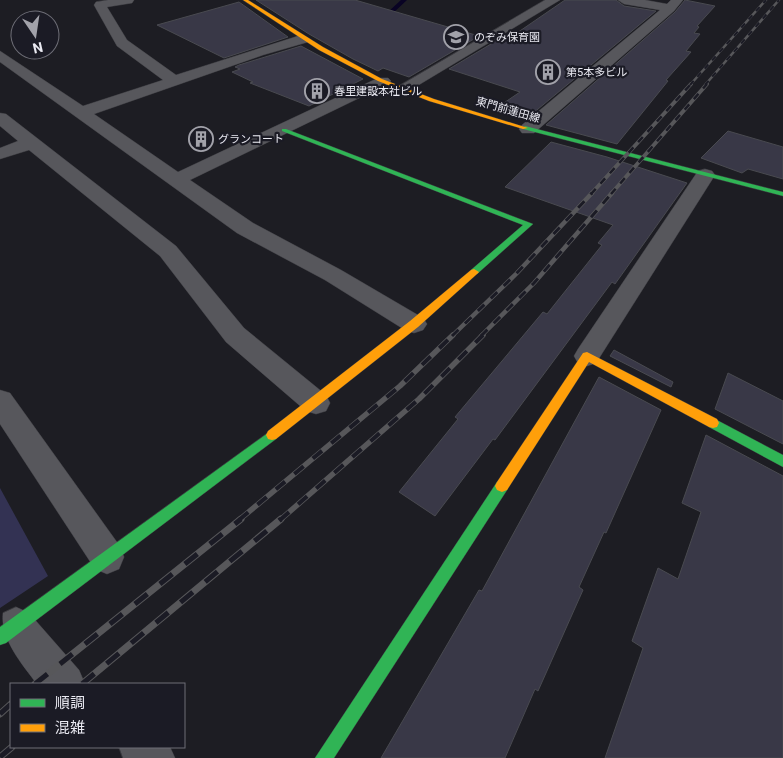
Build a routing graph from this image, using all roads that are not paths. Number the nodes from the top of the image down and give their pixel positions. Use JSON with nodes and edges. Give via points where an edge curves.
{"nodes":[{"id":1,"x":128,"y":0,"type":"edge"},
{"id":2,"x":245,"y":0,"type":"edge"},
{"id":3,"x":554,"y":0,"type":"edge"},
{"id":4,"x":624,"y":0,"type":"edge"},
{"id":5,"x":674,"y":4,"type":"edge"},
{"id":6,"x":303,"y":39,"type":"junction"},
{"id":7,"x":0,"y":55,"type":"edge"},
{"id":8,"x":174,"y":81,"type":"junction"},
{"id":9,"x":383,"y":81,"type":"junction"},
{"id":10,"x":402,"y":89,"type":"junction"},
{"id":11,"x":83,"y":112,"type":"junction"},
{"id":12,"x":0,"y":118,"type":"edge"},
{"id":13,"x":528,"y":129,"type":"junction"},
{"id":14,"x":284,"y":130,"type":"junction"},
{"id":15,"x":30,"y":143,"type":"junction"},
{"id":16,"x":0,"y":154,"type":"edge"},
{"id":17,"x":705,"y":175,"type":"junction"},
{"id":18,"x":176,"y":180,"type":"junction"},
{"id":19,"x":783,"y":194,"type":"edge"},
{"id":20,"x":414,"y":324,"type":"junction"},
{"id":21,"x":586,"y":356,"type":"junction"},
{"id":22,"x":0,"y":402,"type":"edge"},
{"id":23,"x":316,"y":403,"type":"junction"},
{"id":24,"x":783,"y":460,"type":"edge"},
{"id":25,"x":107,"y":557,"type":"junction"},
{"id":26,"x":8,"y":631,"type":"edge"},
{"id":27,"x":64,"y":683,"type":"edge"},
{"id":28,"x":141,"y":748,"type":"edge"},
{"id":29,"x":153,"y":758,"type":"edge"},
{"id":30,"x":324,"y":758,"type":"edge"}],
"edges":[{"from":1,"to":8,"type":"street","via":[[100,5],[122,43]]},
{"from":2,"to":6,"type":"street","name":"東門前蓮田線"},
{"from":3,"to":10,"type":"street"},
{"from":4,"to":5,"type":"street"},
{"from":5,"to":13,"type":"street"},
{"from":6,"to":8,"type":"street"},
{"from":6,"to":9,"type":"street","name":"東門前蓮田線"},
{"from":7,"to":11,"type":"street"},
{"from":8,"to":11,"type":"street"},
{"from":9,"to":10,"type":"street","name":"東門前蓮田線"},
{"from":9,"to":14,"type":"street"},
{"from":10,"to":13,"type":"street","name":"東門前蓮田線"},
{"from":11,"to":18,"type":"street"},
{"from":12,"to":15,"type":"street"},
{"from":13,"to":17,"type":"street","name":"東門前蓮田線"},
{"from":14,"to":18,"type":"street"},
{"from":14,"to":20,"type":"street","via":[[529,224]]},
{"from":15,"to":16,"type":"street"},
{"from":15,"to":23,"type":"street","via":[[168,251],[235,335]]},
{"from":17,"to":19,"type":"street","name":"東門前蓮田線"},
{"from":17,"to":21,"type":"street"},
{"from":18,"to":20,"type":"street","via":[[245,228],[333,275]]},
{"from":20,"to":23,"type":"street"},
{"from":21,"to":24,"type":"street"},
{"from":21,"to":30,"type":"street"},
{"from":22,"to":25,"type":"street"},
{"from":23,"to":25,"type":"street"},
{"from":25,"to":26,"type":"street"},
{"from":26,"to":27,"type":"street"},
{"from":28,"to":29,"type":"street"}]}
